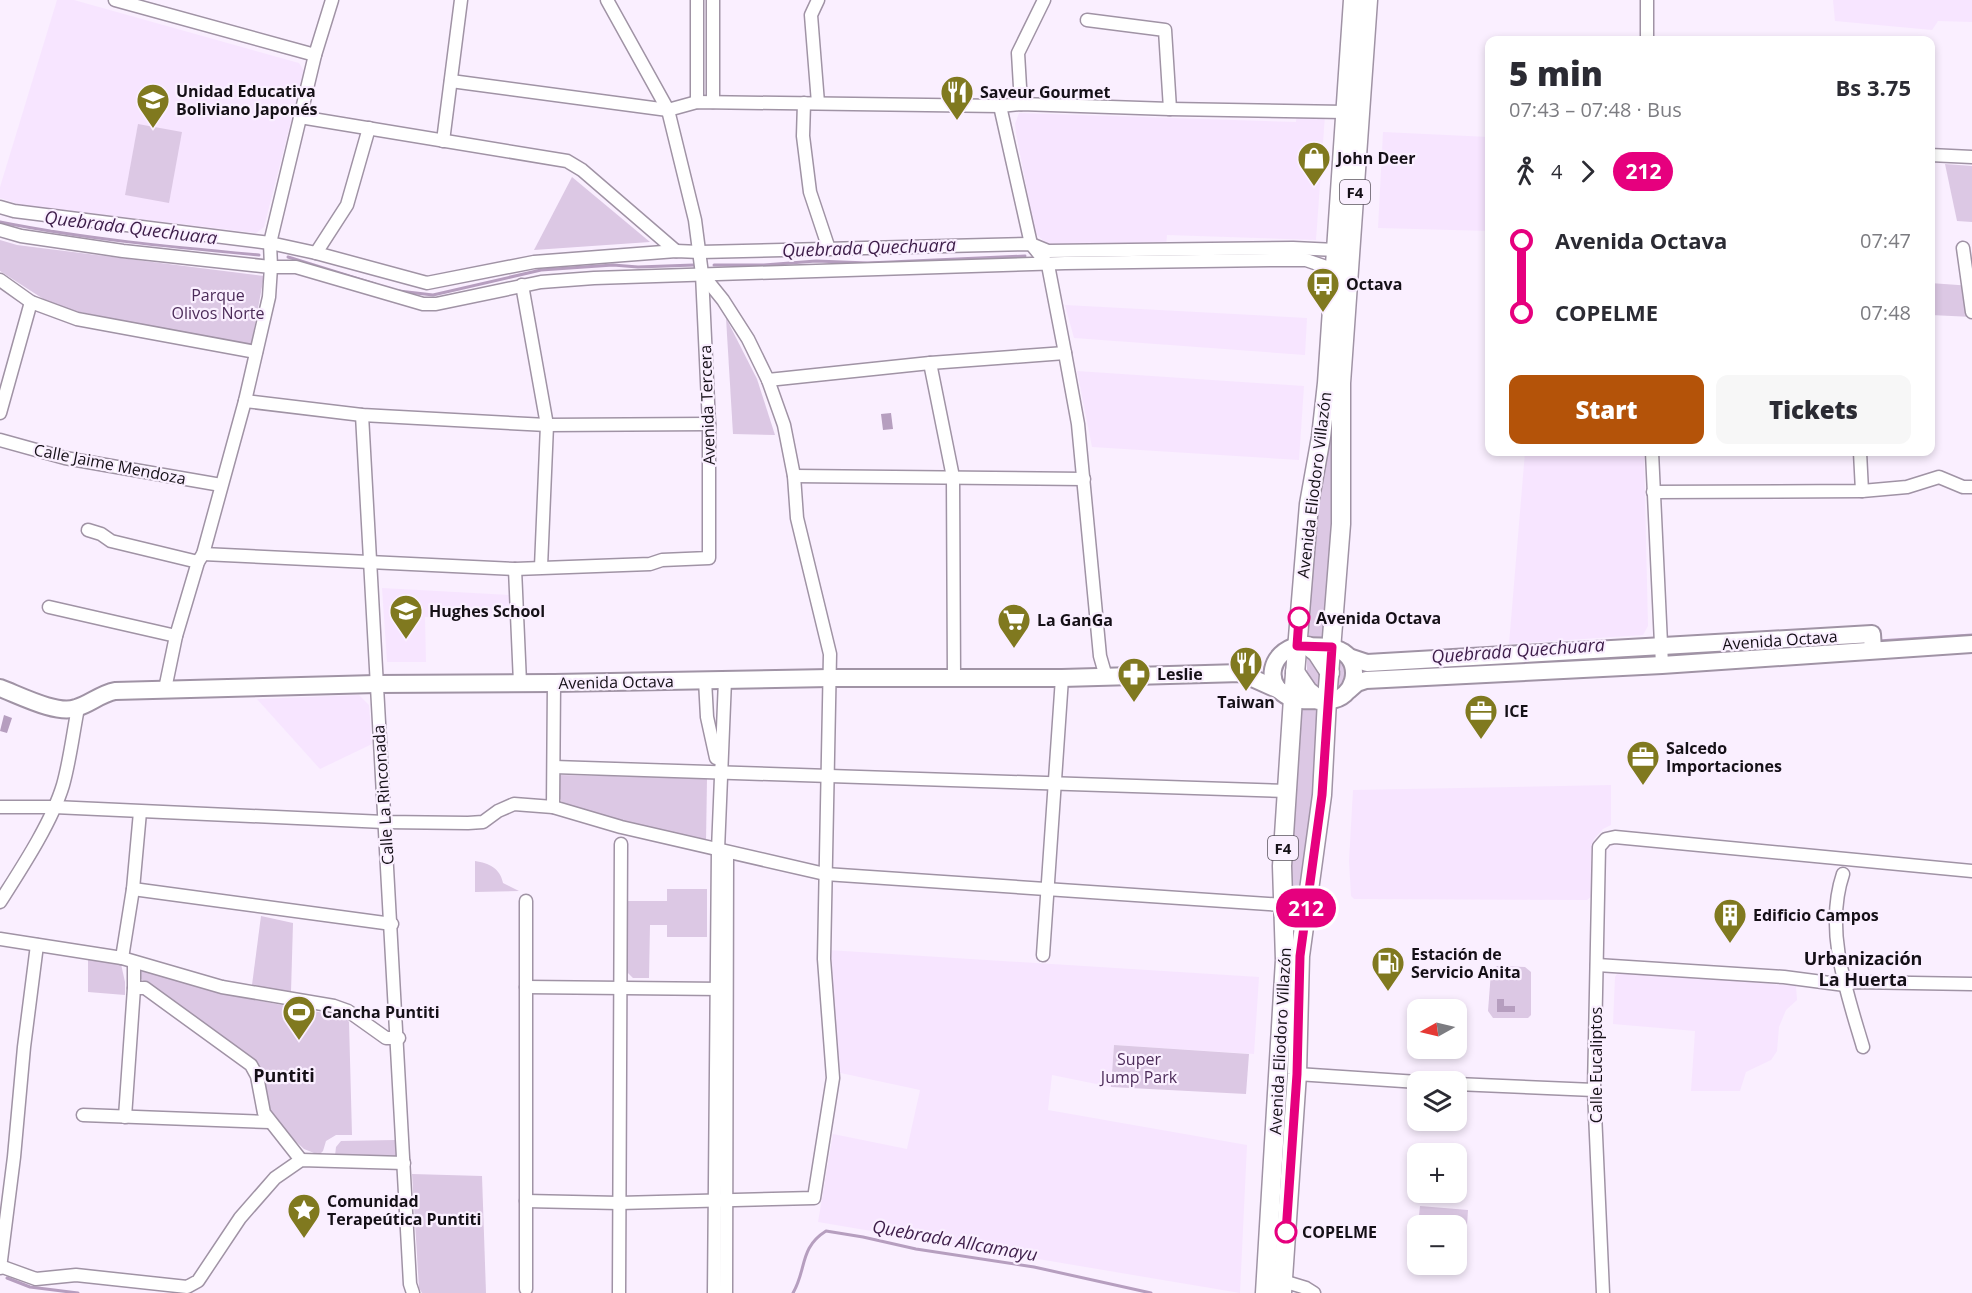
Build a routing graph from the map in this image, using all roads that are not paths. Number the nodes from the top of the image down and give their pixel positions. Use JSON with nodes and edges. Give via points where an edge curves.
{"nodes":[{"id":1,"x":115,"y":0,"type":"edge"},
{"id":2,"x":332,"y":0,"type":"edge"},
{"id":3,"x":461,"y":0,"type":"edge"},
{"id":4,"x":607,"y":0,"type":"edge"},
{"id":5,"x":697,"y":0,"type":"edge"},
{"id":6,"x":713,"y":0,"type":"edge"},
{"id":7,"x":818,"y":0,"type":"edge"},
{"id":8,"x":1044,"y":0,"type":"edge"},
{"id":9,"x":1353,"y":0,"type":"edge"},
{"id":10,"x":1368,"y":0,"type":"edge"},
{"id":11,"x":1647,"y":0,"type":"edge"},
{"id":12,"x":157,"y":5,"type":"edge"},
{"id":13,"x":1087,"y":20,"type":"dead end"},
{"id":14,"x":1647,"y":36,"type":"edge"},
{"id":15,"x":315,"y":55,"type":"junction"},
{"id":16,"x":451,"y":81,"type":"junction"},
{"id":17,"x":697,"y":102,"type":"junction"},
{"id":18,"x":713,"y":102,"type":"junction"},
{"id":19,"x":804,"y":103,"type":"junction"},
{"id":20,"x":818,"y":104,"type":"junction"},
{"id":21,"x":1021,"y":104,"type":"junction"},
{"id":22,"x":1000,"y":106,"type":"junction"},
{"id":23,"x":1170,"y":109,"type":"junction"},
{"id":24,"x":668,"y":110,"type":"junction"},
{"id":25,"x":1345,"y":112,"type":"junction"},
{"id":26,"x":300,"y":117,"type":"junction"},
{"id":27,"x":369,"y":128,"type":"junction"},
{"id":28,"x":443,"y":141,"type":"junction"},
{"id":29,"x":1935,"y":155,"type":"edge"},
{"id":30,"x":1972,"y":157,"type":"edge"},
{"id":31,"x":0,"y":207,"type":"edge"},
{"id":32,"x":0,"y":231,"type":"edge"},
{"id":33,"x":270,"y":243,"type":"junction"},
{"id":34,"x":1031,"y":244,"type":"junction"},
{"id":35,"x":1963,"y":248,"type":"dead end"},
{"id":36,"x":829,"y":249,"type":"junction"},
{"id":37,"x":1336,"y":250,"type":"junction"},
{"id":38,"x":676,"y":251,"type":"junction"},
{"id":39,"x":700,"y":252,"type":"junction"},
{"id":40,"x":316,"y":253,"type":"junction"},
{"id":41,"x":1048,"y":265,"type":"junction"},
{"id":42,"x":271,"y":267,"type":"junction"},
{"id":43,"x":1335,"y":270,"type":"junction"},
{"id":44,"x":702,"y":274,"type":"junction"},
{"id":45,"x":0,"y":280,"type":"edge"},
{"id":46,"x":522,"y":285,"type":"junction"},
{"id":47,"x":31,"y":302,"type":"junction"},
{"id":48,"x":1972,"y":312,"type":"edge"},
{"id":49,"x":256,"y":352,"type":"junction"},
{"id":50,"x":1065,"y":353,"type":"junction"},
{"id":51,"x":930,"y":363,"type":"junction"},
{"id":52,"x":768,"y":380,"type":"junction"},
{"id":53,"x":245,"y":401,"type":"junction"},
{"id":54,"x":0,"y":412,"type":"edge"},
{"id":55,"x":362,"y":415,"type":"junction"},
{"id":56,"x":709,"y":424,"type":"junction"},
{"id":57,"x":547,"y":425,"type":"junction"},
{"id":58,"x":0,"y":440,"type":"edge"},
{"id":59,"x":1652,"y":456,"type":"edge"},
{"id":60,"x":1860,"y":456,"type":"edge"},
{"id":61,"x":794,"y":476,"type":"junction"},
{"id":62,"x":953,"y":477,"type":"junction"},
{"id":63,"x":1084,"y":479,"type":"junction"},
{"id":64,"x":221,"y":485,"type":"junction"},
{"id":65,"x":1972,"y":487,"type":"edge"},
{"id":66,"x":1862,"y":491,"type":"junction"},
{"id":67,"x":1653,"y":492,"type":"junction"},
{"id":68,"x":88,"y":530,"type":"dead end"},
{"id":69,"x":201,"y":558,"type":"junction"},
{"id":70,"x":371,"y":562,"type":"junction"},
{"id":71,"x":541,"y":567,"type":"junction"},
{"id":72,"x":515,"y":569,"type":"junction"},
{"id":73,"x":49,"y":607,"type":"dead end"},
{"id":74,"x":176,"y":636,"type":"junction"},
{"id":75,"x":1872,"y":642,"type":"junction"},
{"id":76,"x":1972,"y":644,"type":"edge"},
{"id":77,"x":1332,"y":647,"type":"junction"},
{"id":78,"x":1661,"y":647,"type":"junction"},
{"id":79,"x":1296,"y":648,"type":"junction"},
{"id":80,"x":1348,"y":657,"type":"junction"},
{"id":81,"x":1662,"y":665,"type":"junction"},
{"id":82,"x":1295,"y":672,"type":"junction"},
{"id":83,"x":1241,"y":673,"type":"junction"},
{"id":84,"x":1330,"y":673,"type":"junction"},
{"id":85,"x":1106,"y":677,"type":"junction"},
{"id":86,"x":830,"y":678,"type":"junction"},
{"id":87,"x":1062,"y":678,"type":"junction"},
{"id":88,"x":954,"y":679,"type":"junction"},
{"id":89,"x":705,"y":680,"type":"junction"},
{"id":90,"x":725,"y":680,"type":"junction"},
{"id":91,"x":520,"y":683,"type":"junction"},
{"id":92,"x":554,"y":683,"type":"junction"},
{"id":93,"x":376,"y":684,"type":"junction"},
{"id":94,"x":0,"y":688,"type":"edge"},
{"id":95,"x":165,"y":689,"type":"junction"},
{"id":96,"x":1349,"y":690,"type":"junction"},
{"id":97,"x":1286,"y":694,"type":"junction"},
{"id":98,"x":1323,"y":700,"type":"junction"},
{"id":99,"x":78,"y":708,"type":"junction"},
{"id":100,"x":554,"y":767,"type":"junction"},
{"id":101,"x":720,"y":773,"type":"junction"},
{"id":102,"x":827,"y":777,"type":"junction"},
{"id":103,"x":1055,"y":783,"type":"junction"},
{"id":104,"x":1287,"y":790,"type":"junction"},
{"id":105,"x":0,"y":807,"type":"edge"},
{"id":106,"x":54,"y":807,"type":"junction"},
{"id":107,"x":554,"y":807,"type":"junction"},
{"id":108,"x":140,"y":812,"type":"junction"},
{"id":109,"x":384,"y":822,"type":"junction"},
{"id":110,"x":621,"y":844,"type":"dead end"},
{"id":111,"x":722,"y":851,"type":"junction"},
{"id":112,"x":1972,"y":871,"type":"edge"},
{"id":113,"x":825,"y":874,"type":"junction"},
{"id":114,"x":1843,"y":874,"type":"dead end"},
{"id":115,"x":133,"y":889,"type":"junction"},
{"id":116,"x":1048,"y":890,"type":"junction"},
{"id":117,"x":526,"y":901,"type":"dead end"},
{"id":118,"x":0,"y":902,"type":"edge"},
{"id":119,"x":1283,"y":905,"type":"junction"},
{"id":120,"x":392,"y":924,"type":"junction"},
{"id":121,"x":0,"y":939,"type":"edge"},
{"id":122,"x":37,"y":945,"type":"junction"},
{"id":123,"x":1043,"y":956,"type":"dead end"},
{"id":124,"x":128,"y":960,"type":"junction"},
{"id":125,"x":1597,"y":965,"type":"junction"},
{"id":126,"x":1972,"y":984,"type":"edge"},
{"id":127,"x":1845,"y":985,"type":"junction"},
{"id":128,"x":526,"y":987,"type":"junction"},
{"id":129,"x":621,"y":987,"type":"junction"},
{"id":130,"x":134,"y":988,"type":"junction"},
{"id":131,"x":722,"y":989,"type":"junction"},
{"id":132,"x":399,"y":1038,"type":"junction"},
{"id":133,"x":1863,"y":1047,"type":"dead end"},
{"id":134,"x":1297,"y":1074,"type":"junction"},
{"id":135,"x":1407,"y":1081,"type":"edge"},
{"id":136,"x":1467,"y":1084,"type":"edge"},
{"id":137,"x":1594,"y":1090,"type":"junction"},
{"id":138,"x":83,"y":1115,"type":"dead end"},
{"id":139,"x":124,"y":1117,"type":"junction"},
{"id":140,"x":270,"y":1122,"type":"junction"},
{"id":141,"x":300,"y":1160,"type":"junction"},
{"id":142,"x":404,"y":1163,"type":"junction"},
{"id":143,"x":526,"y":1201,"type":"junction"},
{"id":144,"x":720,"y":1201,"type":"junction"},
{"id":145,"x":619,"y":1203,"type":"junction"},
{"id":146,"x":0,"y":1267,"type":"edge"},
{"id":147,"x":1282,"y":1287,"type":"edge"},
{"id":148,"x":526,"y":1289,"type":"dead end"},
{"id":149,"x":413,"y":1293,"type":"edge"},
{"id":150,"x":619,"y":1293,"type":"edge"},
{"id":151,"x":714,"y":1293,"type":"edge"},
{"id":152,"x":726,"y":1293,"type":"edge"},
{"id":153,"x":1265,"y":1293,"type":"edge"},
{"id":154,"x":1314,"y":1293,"type":"edge"},
{"id":155,"x":1603,"y":1293,"type":"edge"}],
"edges":[{"from":1,"to":12,"type":"street"},
{"from":2,"to":15,"type":"street"},
{"from":3,"to":16,"type":"street"},
{"from":4,"to":24,"type":"street","name":"Avenida Tercera"},
{"from":5,"to":17,"type":"street"},
{"from":6,"to":18,"type":"street"},
{"from":7,"to":20,"type":"street","via":[[811,15]]},
{"from":8,"to":21,"type":"street","via":[[1018,53]]},
{"from":9,"to":25,"type":"highway","name":"Avenida Eliodoro Villazón","number":"F4"},
{"from":10,"to":77,"type":"highway","name":"Avenida Eliodoro Villazón","number":"F4","via":[[1341,384],[1341,524]]},
{"from":11,"to":14,"type":"street"},
{"from":12,"to":15,"type":"street"},
{"from":13,"to":23,"type":"street","via":[[1165,30]]},
{"from":15,"to":26,"type":"street"},
{"from":16,"to":24,"type":"street"},
{"from":16,"to":28,"type":"street"},
{"from":17,"to":18,"type":"street"},
{"from":17,"to":24,"type":"street"},
{"from":18,"to":19,"type":"street"},
{"from":19,"to":20,"type":"street"},
{"from":19,"to":36,"type":"street","via":[[803,136],[810,192]]},
{"from":20,"to":22,"type":"street"},
{"from":21,"to":22,"type":"street"},
{"from":21,"to":23,"type":"street"},
{"from":22,"to":34,"type":"street"},
{"from":23,"to":25,"type":"street"},
{"from":24,"to":39,"type":"street","name":"Avenida Tercera"},
{"from":25,"to":37,"type":"highway","name":"Avenida Eliodoro Villazón","number":"F4"},
{"from":26,"to":27,"type":"street"},
{"from":26,"to":33,"type":"street"},
{"from":27,"to":28,"type":"street"},
{"from":27,"to":40,"type":"street","via":[[347,206]]},
{"from":28,"to":38,"type":"street","via":[[567,160]]},
{"from":29,"to":30,"type":"street"},
{"from":31,"to":33,"type":"street"},
{"from":32,"to":42,"type":"street","via":[[123,251]]},
{"from":33,"to":40,"type":"street"},
{"from":33,"to":42,"type":"street"},
{"from":34,"to":36,"type":"street"},
{"from":34,"to":37,"type":"street","via":[[1048,251]]},
{"from":34,"to":41,"type":"street"},
{"from":35,"to":48,"type":"street"},
{"from":36,"to":39,"type":"street"},
{"from":37,"to":43,"type":"highway","name":"Avenida Eliodoro Villazón","number":"F4"},
{"from":38,"to":39,"type":"street"},
{"from":38,"to":40,"type":"street","via":[[534,262],[427,283]]},
{"from":39,"to":44,"type":"street","name":"Avenida Tercera"},
{"from":41,"to":43,"type":"street","via":[[1306,260]]},
{"from":41,"to":44,"type":"street"},
{"from":41,"to":50,"type":"street"},
{"from":42,"to":46,"type":"street","via":[[296,267],[423,304]]},
{"from":42,"to":49,"type":"street","via":[[269,297]]},
{"from":43,"to":79,"type":"highway","name":"Avenida Eliodoro Villazón","number":"F4","via":[[1327,383],[1309,504]]},
{"from":44,"to":46,"type":"street"},
{"from":44,"to":52,"type":"street","via":[[748,339]]},
{"from":44,"to":56,"type":"street","name":"Avenida Tercera"},
{"from":45,"to":47,"type":"street"},
{"from":46,"to":57,"type":"street"},
{"from":47,"to":49,"type":"street","via":[[77,319]]},
{"from":47,"to":54,"type":"street"},
{"from":49,"to":53,"type":"street"},
{"from":50,"to":51,"type":"street"},
{"from":50,"to":63,"type":"street"},
{"from":51,"to":52,"type":"street"},
{"from":51,"to":62,"type":"street"},
{"from":52,"to":61,"type":"street","via":[[784,424]]},
{"from":53,"to":55,"type":"street"},
{"from":53,"to":64,"type":"street"},
{"from":55,"to":57,"type":"street"},
{"from":55,"to":70,"type":"street","name":"Calle La Rinconada"},
{"from":56,"to":57,"type":"street"},
{"from":56,"to":71,"type":"street","name":"Avenida Tercera","via":[[709,558]]},
{"from":57,"to":71,"type":"street"},
{"from":58,"to":64,"type":"street","name":"Calle Jaime Mendoza","via":[[65,458]]},
{"from":59,"to":67,"type":"street"},
{"from":60,"to":66,"type":"street"},
{"from":61,"to":62,"type":"street"},
{"from":61,"to":86,"type":"street","via":[[796,518],[830,654]]},
{"from":62,"to":63,"type":"street"},
{"from":62,"to":88,"type":"street"},
{"from":63,"to":85,"type":"street","via":[[1100,656]]},
{"from":64,"to":69,"type":"street"},
{"from":65,"to":66,"type":"street","via":[[1939,477],[1907,487]]},
{"from":66,"to":67,"type":"street"},
{"from":67,"to":78,"type":"street"},
{"from":68,"to":69,"type":"street","via":[[111,541]]},
{"from":69,"to":70,"type":"street"},
{"from":69,"to":74,"type":"street"},
{"from":70,"to":72,"type":"street"},
{"from":70,"to":93,"type":"street","name":"Calle La Rinconada"},
{"from":71,"to":72,"type":"street"},
{"from":72,"to":91,"type":"street"},
{"from":73,"to":74,"type":"street"},
{"from":74,"to":95,"type":"street"},
{"from":75,"to":76,"type":"main road","name":"Avenida Octava"},
{"from":75,"to":78,"type":"main road","name":"Avenida Octava"},
{"from":75,"to":81,"type":"main road","name":"Avenida Octava"},
{"from":77,"to":79,"type":"main road"},
{"from":77,"to":80,"type":"main road"},
{"from":77,"to":84,"type":"highway","name":"Avenida Eliodoro Villazón","number":"F4"},
{"from":78,"to":80,"type":"main road","name":"Avenida Octava","via":[[1367,663]]},
{"from":78,"to":81,"type":"street"},
{"from":79,"to":82,"type":"highway","name":"Avenida Eliodoro Villazón","number":"F4"},
{"from":79,"to":83,"type":"main road","name":"Avenida Octava"},
{"from":79,"to":84,"type":"highway","via":[[1317,653]]},
{"from":79,"to":97,"type":"main road","via":[[1277,658],[1272,674]]},
{"from":80,"to":96,"type":"main road","via":[[1354,672]]},
{"from":81,"to":96,"type":"main road","name":"Avenida Octava","via":[[1366,680]]},
{"from":82,"to":97,"type":"highway","name":"Avenida Eliodoro Villazón","number":"F4"},
{"from":82,"to":98,"type":"highway","via":[[1308,691]]},
{"from":83,"to":85,"type":"main road","name":"Avenida Octava"},
{"from":83,"to":97,"type":"main road","name":"Avenida Octava"},
{"from":84,"to":98,"type":"highway","name":"Avenida Eliodoro Villazón","number":"F4"},
{"from":85,"to":87,"type":"main road","name":"Avenida Octava"},
{"from":86,"to":88,"type":"main road","name":"Avenida Octava"},
{"from":86,"to":90,"type":"main road","name":"Avenida Octava"},
{"from":86,"to":102,"type":"street"},
{"from":87,"to":88,"type":"main road","name":"Avenida Octava"},
{"from":87,"to":103,"type":"street"},
{"from":89,"to":90,"type":"main road","name":"Avenida Octava"},
{"from":89,"to":92,"type":"main road","name":"Avenida Octava"},
{"from":89,"to":101,"type":"street","via":[[707,717]]},
{"from":90,"to":101,"type":"street"},
{"from":91,"to":92,"type":"main road","name":"Avenida Octava"},
{"from":91,"to":93,"type":"main road","name":"Avenida Octava"},
{"from":92,"to":100,"type":"street"},
{"from":93,"to":95,"type":"main road","name":"Avenida Octava"},
{"from":93,"to":109,"type":"street","name":"Calle La Rinconada"},
{"from":94,"to":99,"type":"main road","via":[[54,708]]},
{"from":95,"to":99,"type":"main road","name":"Avenida Octava","via":[[104,693]]},
{"from":96,"to":98,"type":"main road","name":"Avenida Octava","via":[[1338,699]]},
{"from":97,"to":98,"type":"main road","name":"Avenida Octava"},
{"from":97,"to":104,"type":"highway","name":"Avenida Eliodoro Villazón","number":"F4"},
{"from":98,"to":134,"type":"highway","name":"Avenida Eliodoro Villazón","number":"F4","via":[[1322,795],[1300,956]]},
{"from":99,"to":106,"type":"street","via":[[63,785]]},
{"from":100,"to":101,"type":"street"},
{"from":100,"to":107,"type":"street"},
{"from":101,"to":102,"type":"street"},
{"from":101,"to":111,"type":"street"},
{"from":102,"to":103,"type":"street"},
{"from":102,"to":113,"type":"street"},
{"from":103,"to":104,"type":"street"},
{"from":103,"to":116,"type":"street"},
{"from":104,"to":119,"type":"highway","name":"Avenida Eliodoro Villazón","number":"F4"},
{"from":105,"to":106,"type":"street"},
{"from":106,"to":108,"type":"street"},
{"from":106,"to":118,"type":"street"},
{"from":107,"to":109,"type":"street","via":[[514,804],[483,822]]},
{"from":107,"to":111,"type":"street"},
{"from":108,"to":109,"type":"street"},
{"from":108,"to":115,"type":"street"},
{"from":109,"to":120,"type":"street","name":"Calle La Rinconada"},
{"from":110,"to":129,"type":"street"},
{"from":111,"to":113,"type":"street"},
{"from":111,"to":131,"type":"street"},
{"from":112,"to":125,"type":"street","name":"Calle Eucaliptos","via":[[1606,839],[1599,847]]},
{"from":113,"to":116,"type":"street"},
{"from":113,"to":144,"type":"street","via":[[824,959],[833,1078],[814,1198]]},
{"from":114,"to":127,"type":"street","via":[[1835,920]]},
{"from":115,"to":120,"type":"street"},
{"from":115,"to":124,"type":"street"},
{"from":116,"to":119,"type":"street"},
{"from":116,"to":123,"type":"street"},
{"from":117,"to":128,"type":"street"},
{"from":119,"to":153,"type":"highway","name":"Avenida Eliodoro Villazón","number":"F4","via":[[1285,960]]},
{"from":120,"to":132,"type":"street","name":"Calle La Rinconada"},
{"from":121,"to":122,"type":"street"},
{"from":122,"to":124,"type":"street"},
{"from":122,"to":146,"type":"street"},
{"from":124,"to":130,"type":"street"},
{"from":124,"to":132,"type":"street","via":[[222,987],[334,1006],[348,1011],[386,1038]]},
{"from":125,"to":127,"type":"street","via":[[1784,977]]},
{"from":125,"to":137,"type":"street","name":"Calle Eucaliptos"},
{"from":126,"to":127,"type":"street"},
{"from":127,"to":133,"type":"street"},
{"from":128,"to":129,"type":"street"},
{"from":128,"to":143,"type":"street"},
{"from":129,"to":131,"type":"street"},
{"from":129,"to":145,"type":"street"},
{"from":130,"to":139,"type":"street"},
{"from":130,"to":140,"type":"street","via":[[145,988],[250,1065]]},
{"from":131,"to":144,"type":"street"},
{"from":132,"to":142,"type":"street","name":"Calle La Rinconada"},
{"from":134,"to":135,"type":"street"},
{"from":134,"to":147,"type":"highway","name":"Avenida Eliodoro Villazón","number":"F4"},
{"from":136,"to":137,"type":"street"},
{"from":137,"to":155,"type":"street","name":"Calle Eucaliptos"},
{"from":138,"to":139,"type":"street"},
{"from":139,"to":140,"type":"street"},
{"from":140,"to":141,"type":"street"},
{"from":141,"to":142,"type":"street"},
{"from":141,"to":146,"type":"street","via":[[275,1178],[240,1218],[198,1281],[187,1287],[76,1275],[36,1279]]},
{"from":142,"to":149,"type":"street","name":"Calle La Rinconada"},
{"from":143,"to":145,"type":"street"},
{"from":143,"to":148,"type":"street"},
{"from":144,"to":145,"type":"street"},
{"from":144,"to":151,"type":"street"},
{"from":144,"to":152,"type":"street"},
{"from":145,"to":150,"type":"street"},
{"from":147,"to":154,"type":"street","via":[[1306,1288]]}]}
